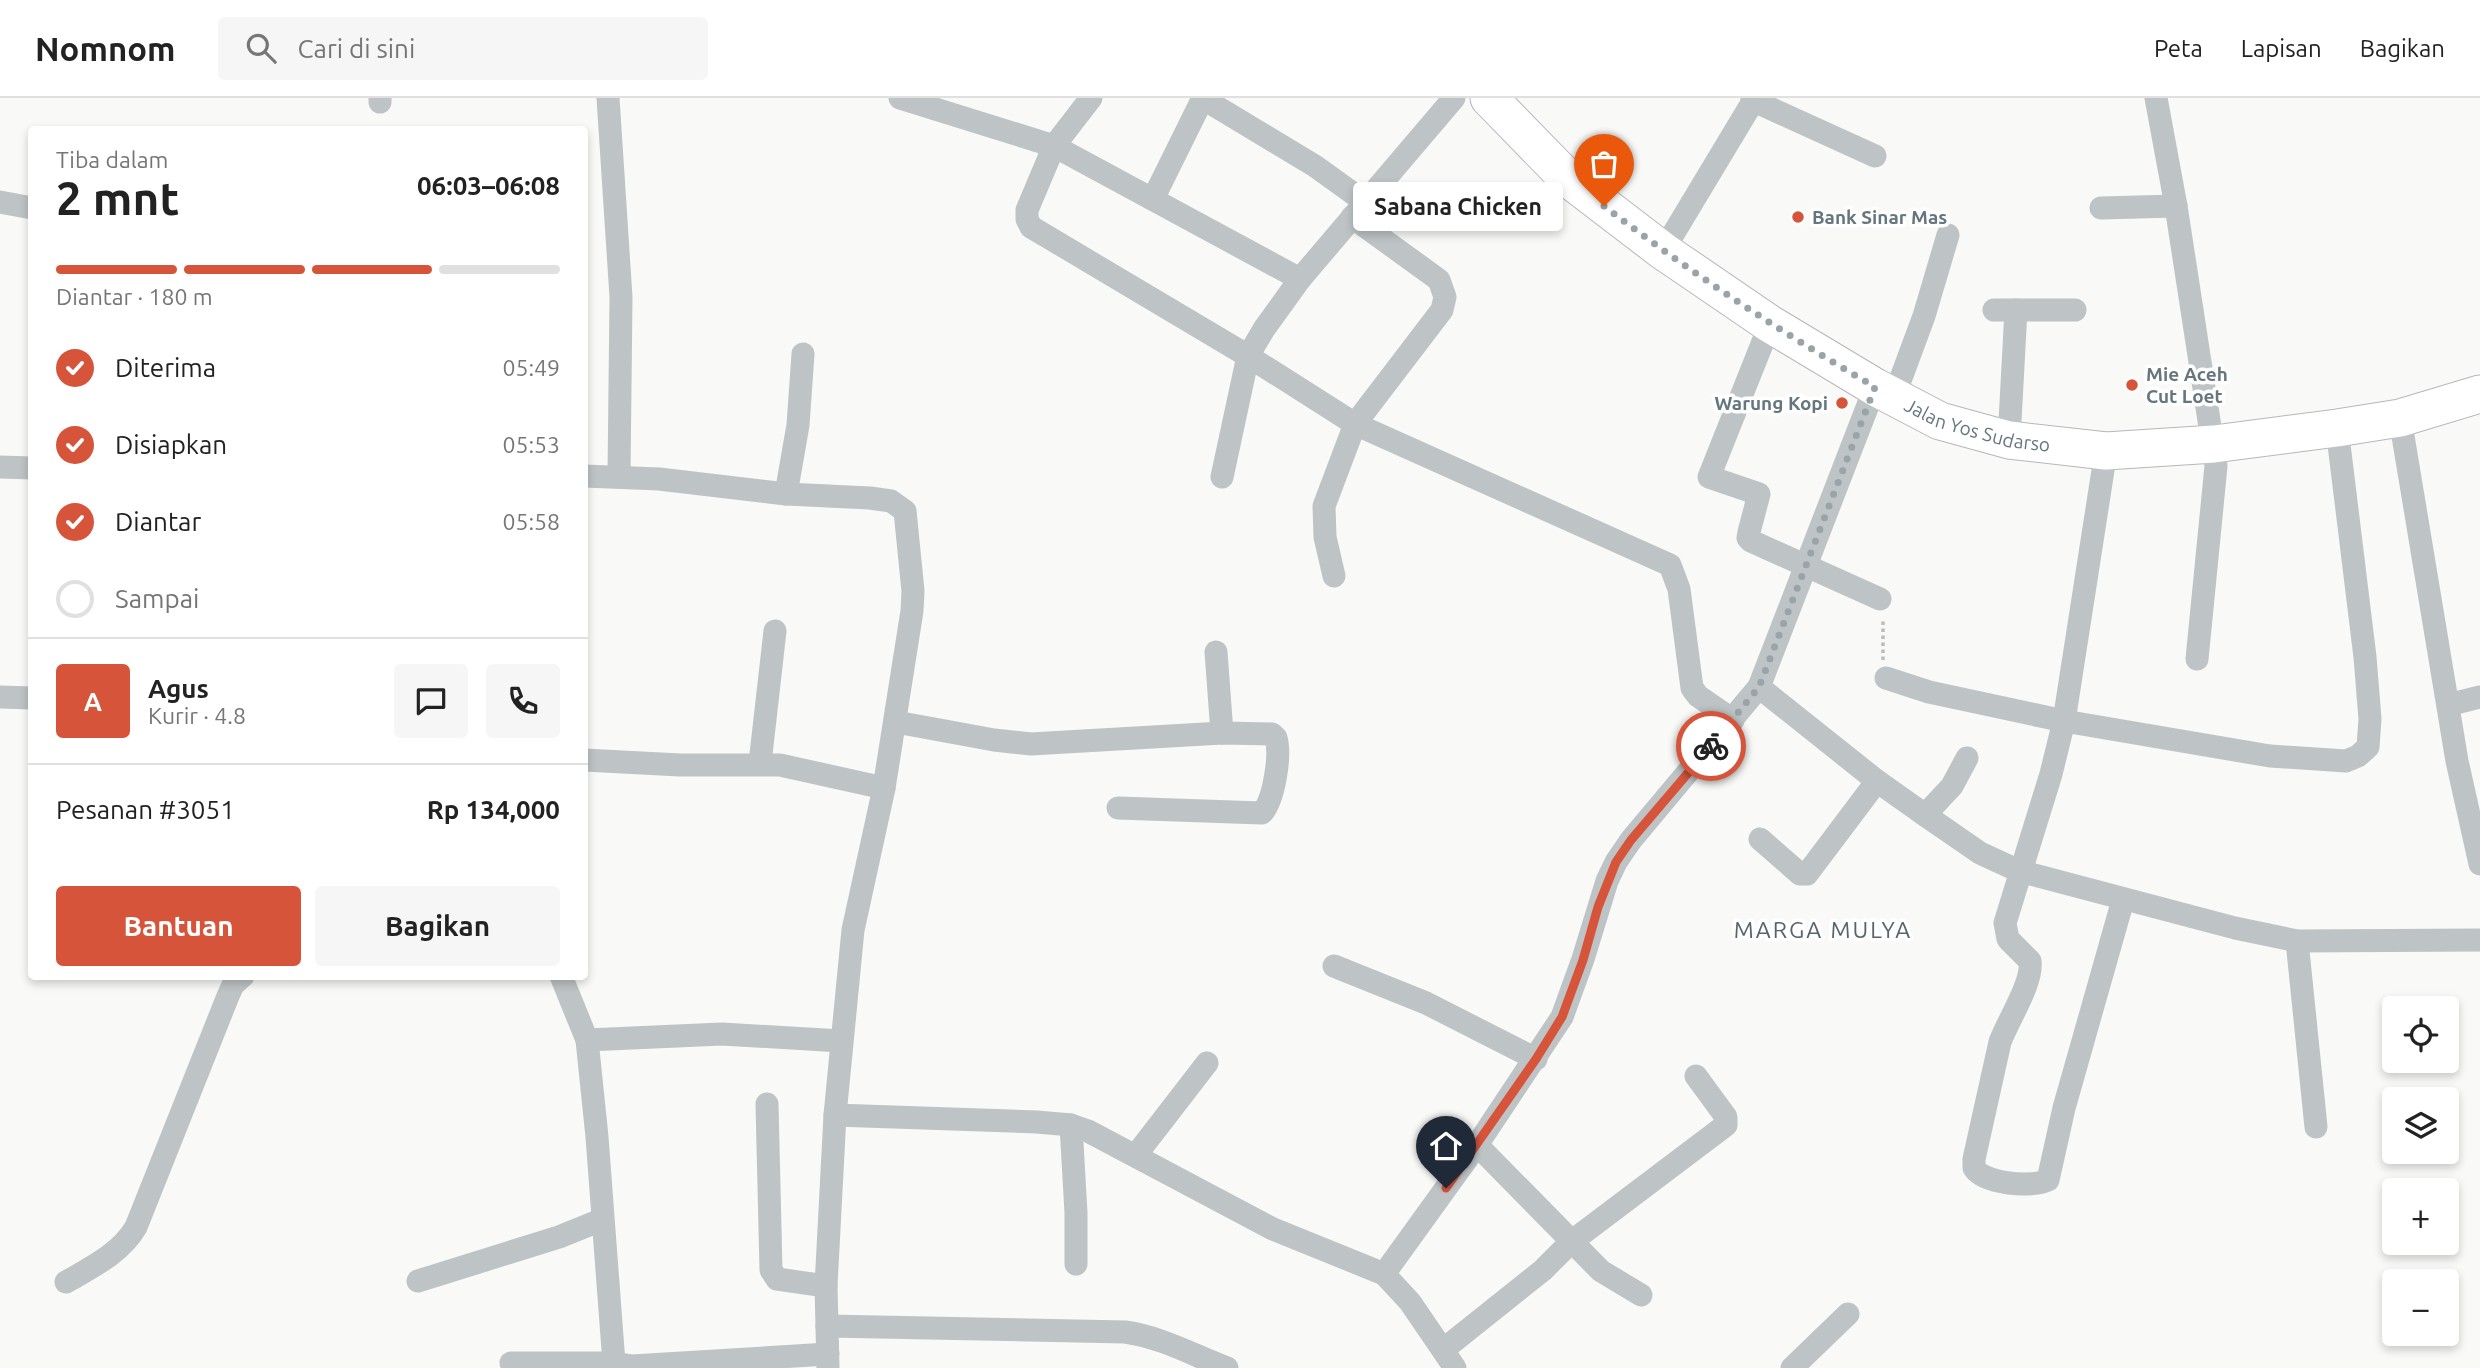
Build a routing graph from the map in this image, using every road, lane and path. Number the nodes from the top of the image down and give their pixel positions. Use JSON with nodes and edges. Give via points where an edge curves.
{"nodes":[{"id":1,"x":608,"y":98,"type":"edge"},
{"id":2,"x":900,"y":98,"type":"edge"},
{"id":3,"x":1091,"y":98,"type":"edge"},
{"id":4,"x":1203,"y":98,"type":"edge"},
{"id":5,"x":1454,"y":98,"type":"edge"},
{"id":6,"x":1489,"y":98,"type":"edge"},
{"id":7,"x":2156,"y":98,"type":"edge"},
{"id":8,"x":1753,"y":99,"type":"edge"},
{"id":9,"x":1055,"y":146,"type":"junction"},
{"id":10,"x":1875,"y":156,"type":"dead end"},
{"id":11,"x":1153,"y":199,"type":"junction"},
{"id":12,"x":0,"y":202,"type":"edge"},
{"id":13,"x":2176,"y":206,"type":"junction"},
{"id":14,"x":28,"y":207,"type":"edge"},
{"id":15,"x":2101,"y":208,"type":"dead end"},
{"id":16,"x":1359,"y":209,"type":"junction"},
{"id":17,"x":1948,"y":234,"type":"dead end"},
{"id":18,"x":1664,"y":251,"type":"junction"},
{"id":19,"x":1300,"y":279,"type":"junction"},
{"id":20,"x":2075,"y":310,"type":"dead end"},
{"id":21,"x":1770,"y":324,"type":"junction"},
{"id":22,"x":803,"y":354,"type":"dead end"},
{"id":23,"x":1248,"y":356,"type":"junction"},
{"id":24,"x":1884,"y":392,"type":"junction"},
{"id":25,"x":2480,"y":394,"type":"edge"},
{"id":26,"x":2400,"y":418,"type":"junction"},
{"id":27,"x":1355,"y":424,"type":"junction"},
{"id":28,"x":2337,"y":428,"type":"junction"},
{"id":29,"x":2008,"y":440,"type":"junction"},
{"id":30,"x":2214,"y":444,"type":"junction"},
{"id":31,"x":2106,"y":451,"type":"junction"},
{"id":32,"x":0,"y":466,"type":"edge"},
{"id":33,"x":28,"y":468,"type":"edge"},
{"id":34,"x":588,"y":476,"type":"edge"},
{"id":35,"x":619,"y":476,"type":"junction"},
{"id":36,"x":1222,"y":477,"type":"dead end"},
{"id":37,"x":786,"y":494,"type":"junction"},
{"id":38,"x":1805,"y":566,"type":"junction"},
{"id":39,"x":1334,"y":576,"type":"dead end"},
{"id":40,"x":1880,"y":599,"type":"joint"},
{"id":41,"x":775,"y":631,"type":"dead end"},
{"id":42,"x":1216,"y":652,"type":"dead end"},
{"id":43,"x":2196,"y":659,"type":"dead end"},
{"id":44,"x":1886,"y":678,"type":"joint"},
{"id":45,"x":1759,"y":687,"type":"junction"},
{"id":46,"x":0,"y":697,"type":"edge"},
{"id":47,"x":2480,"y":697,"type":"edge"},
{"id":48,"x":28,"y":698,"type":"edge"},
{"id":49,"x":2448,"y":705,"type":"junction"},
{"id":50,"x":1733,"y":720,"type":"junction"},
{"id":51,"x":2064,"y":721,"type":"junction"},
{"id":52,"x":896,"y":722,"type":"junction"},
{"id":53,"x":1222,"y":733,"type":"junction"},
{"id":54,"x":1967,"y":758,"type":"dead end"},
{"id":55,"x":588,"y":760,"type":"edge"},
{"id":56,"x":760,"y":763,"type":"junction"},
{"id":57,"x":1877,"y":781,"type":"junction"},
{"id":58,"x":884,"y":788,"type":"junction"},
{"id":59,"x":1118,"y":808,"type":"dead end"},
{"id":60,"x":1925,"y":815,"type":"junction"},
{"id":61,"x":1760,"y":839,"type":"dead end"},
{"id":62,"x":2480,"y":864,"type":"edge"},
{"id":63,"x":2019,"y":871,"type":"junction"},
{"id":64,"x":2123,"y":900,"type":"junction"},
{"id":65,"x":2480,"y":940,"type":"edge"},
{"id":66,"x":2297,"y":941,"type":"junction"},
{"id":67,"x":1334,"y":966,"type":"dead end"},
{"id":68,"x":239,"y":980,"type":"edge"},
{"id":69,"x":563,"y":980,"type":"edge"},
{"id":70,"x":587,"y":1040,"type":"junction"},
{"id":71,"x":841,"y":1041,"type":"junction"},
{"id":72,"x":1536,"y":1059,"type":"junction"},
{"id":73,"x":1208,"y":1063,"type":"dead end"},
{"id":74,"x":1696,"y":1076,"type":"dead end"},
{"id":75,"x":767,"y":1104,"type":"dead end"},
{"id":76,"x":835,"y":1115,"type":"junction"},
{"id":77,"x":1071,"y":1125,"type":"junction"},
{"id":78,"x":2316,"y":1127,"type":"dead end"},
{"id":79,"x":1477,"y":1144,"type":"junction"},
{"id":80,"x":1136,"y":1155,"type":"junction"},
{"id":81,"x":601,"y":1220,"type":"junction"},
{"id":82,"x":1571,"y":1242,"type":"junction"},
{"id":83,"x":1076,"y":1264,"type":"dead end"},
{"id":84,"x":1384,"y":1274,"type":"junction"},
{"id":85,"x":418,"y":1281,"type":"dead end"},
{"id":86,"x":66,"y":1282,"type":"dead end"},
{"id":87,"x":826,"y":1286,"type":"junction"},
{"id":88,"x":1641,"y":1294,"type":"dead end"},
{"id":89,"x":1848,"y":1314,"type":"dead end"},
{"id":90,"x":827,"y":1326,"type":"junction"},
{"id":91,"x":1450,"y":1359,"type":"edge"},
{"id":92,"x":828,"y":1361,"type":"edge"},
{"id":93,"x":511,"y":1363,"type":"dead end"},
{"id":94,"x":614,"y":1363,"type":"junction"},
{"id":95,"x":1227,"y":1368,"type":"edge"},
{"id":96,"x":1792,"y":1368,"type":"edge"}],
"edges":[{"from":1,"to":35,"type":"street","via":[[621,297]]},
{"from":2,"to":9,"type":"street"},
{"from":3,"to":9,"type":"street"},
{"from":4,"to":11,"type":"street"},
{"from":4,"to":16,"type":"street","via":[[1315,166]]},
{"from":5,"to":16,"type":"street"},
{"from":6,"to":18,"type":"highway","name":"Jalan Yos Sudarso","via":[[1565,176]]},
{"from":7,"to":13,"type":"street"},
{"from":8,"to":10,"type":"street"},
{"from":8,"to":18,"type":"street"},
{"from":9,"to":11,"type":"street"},
{"from":9,"to":23,"type":"street","via":[[1027,210],[1031,227]]},
{"from":11,"to":19,"type":"street"},
{"from":12,"to":14,"type":"street"},
{"from":13,"to":15,"type":"street"},
{"from":13,"to":30,"type":"street"},
{"from":16,"to":19,"type":"street"},
{"from":16,"to":27,"type":"street","via":[[1439,280],[1445,298],[1441,310]]},
{"from":17,"to":24,"type":"street","via":[[1924,316]]},
{"from":18,"to":21,"type":"highway","name":"Jalan Yos Sudarso"},
{"from":19,"to":23,"type":"street"},
{"from":20,"to":29,"type":"street","via":[[2005,310]]},
{"from":21,"to":24,"type":"highway","name":"Jalan Yos Sudarso"},
{"from":21,"to":38,"type":"street","via":[[1709,477],[1759,494],[1748,538]]},
{"from":22,"to":37,"type":"street","via":[[799,425]]},
{"from":23,"to":27,"type":"street"},
{"from":23,"to":36,"type":"street"},
{"from":24,"to":29,"type":"highway","name":"Jalan Yos Sudarso","via":[[1940,421]]},
{"from":24,"to":38,"type":"street"},
{"from":25,"to":26,"type":"highway","name":"Jalan Yos Sudarso"},
{"from":26,"to":28,"type":"highway","name":"Jalan Yos Sudarso"},
{"from":26,"to":49,"type":"street"},
{"from":27,"to":39,"type":"street","via":[[1324,506]]},
{"from":27,"to":50,"type":"street","via":[[1670,565],[1679,589],[1692,688]]},
{"from":28,"to":30,"type":"highway","name":"Jalan Yos Sudarso"},
{"from":28,"to":51,"type":"street","via":[[2365,657],[2371,719],[2368,747],[2346,761],[2270,756]]},
{"from":29,"to":31,"type":"highway","name":"Jalan Yos Sudarso"},
{"from":30,"to":31,"type":"highway","name":"Jalan Yos Sudarso"},
{"from":30,"to":43,"type":"street","via":[[2216,476]]},
{"from":31,"to":51,"type":"street"},
{"from":32,"to":33,"type":"street"},
{"from":34,"to":35,"type":"street"},
{"from":35,"to":37,"type":"street"},
{"from":37,"to":52,"type":"street","via":[[870,498],[891,501],[905,511],[913,592]]},
{"from":38,"to":40,"type":"street"},
{"from":38,"to":45,"type":"street"},
{"from":40,"to":44,"type":"path","via":[[1884,604]]},
{"from":41,"to":56,"type":"street"},
{"from":42,"to":53,"type":"street"},
{"from":44,"to":51,"type":"street","via":[[1929,692]]},
{"from":45,"to":50,"type":"street"},
{"from":45,"to":57,"type":"street"},
{"from":46,"to":48,"type":"street"},
{"from":47,"to":49,"type":"street"},
{"from":49,"to":62,"type":"street"},
{"from":50,"to":72,"type":"street","via":[[1616,862],[1562,1017]]},
{"from":51,"to":63,"type":"street"},
{"from":52,"to":53,"type":"street","via":[[1031,744]]},
{"from":52,"to":58,"type":"street"},
{"from":53,"to":59,"type":"street","via":[[1272,734],[1276,738],[1272,794],[1262,813]]},
{"from":54,"to":60,"type":"street","via":[[1952,786]]},
{"from":55,"to":56,"type":"street"},
{"from":56,"to":58,"type":"street"},
{"from":57,"to":60,"type":"street"},
{"from":57,"to":61,"type":"street","via":[[1807,874],[1800,874]]},
{"from":58,"to":71,"type":"street","via":[[856,915]]},
{"from":60,"to":63,"type":"street","via":[[1980,852]]},
{"from":63,"to":64,"type":"street"},
{"from":63,"to":64,"type":"street","via":[[2005,932],[2029,961],[2031,973],[2000,1042],[1974,1159],[1977,1173],[1992,1180],[2034,1185],[2048,1180]]},
{"from":64,"to":66,"type":"street"},
{"from":65,"to":66,"type":"street"},
{"from":66,"to":78,"type":"street"},
{"from":67,"to":72,"type":"street","via":[[1426,1003]]},
{"from":68,"to":86,"type":"street","via":[[228,996],[136,1227],[101,1262]]},
{"from":69,"to":70,"type":"street"},
{"from":70,"to":71,"type":"street","via":[[722,1034]]},
{"from":70,"to":81,"type":"street"},
{"from":71,"to":76,"type":"street"},
{"from":72,"to":79,"type":"street"},
{"from":73,"to":80,"type":"street"},
{"from":74,"to":82,"type":"street","via":[[1726,1117],[1726,1125]]},
{"from":75,"to":87,"type":"street","via":[[771,1270],[777,1279]]},
{"from":76,"to":77,"type":"street"},
{"from":76,"to":87,"type":"street"},
{"from":77,"to":80,"type":"street"},
{"from":77,"to":83,"type":"street"},
{"from":79,"to":82,"type":"street"},
{"from":79,"to":84,"type":"street"},
{"from":80,"to":84,"type":"street","via":[[1273,1229]]},
{"from":81,"to":85,"type":"street"},
{"from":81,"to":94,"type":"street"},
{"from":82,"to":88,"type":"street","via":[[1601,1271]]},
{"from":82,"to":91,"type":"street"},
{"from":84,"to":91,"type":"street"},
{"from":87,"to":90,"type":"street"},
{"from":89,"to":96,"type":"street"},
{"from":90,"to":92,"type":"street"},
{"from":90,"to":95,"type":"street","via":[[1125,1332],[1165,1341]]},
{"from":92,"to":94,"type":"street"},
{"from":93,"to":94,"type":"street"}]}
